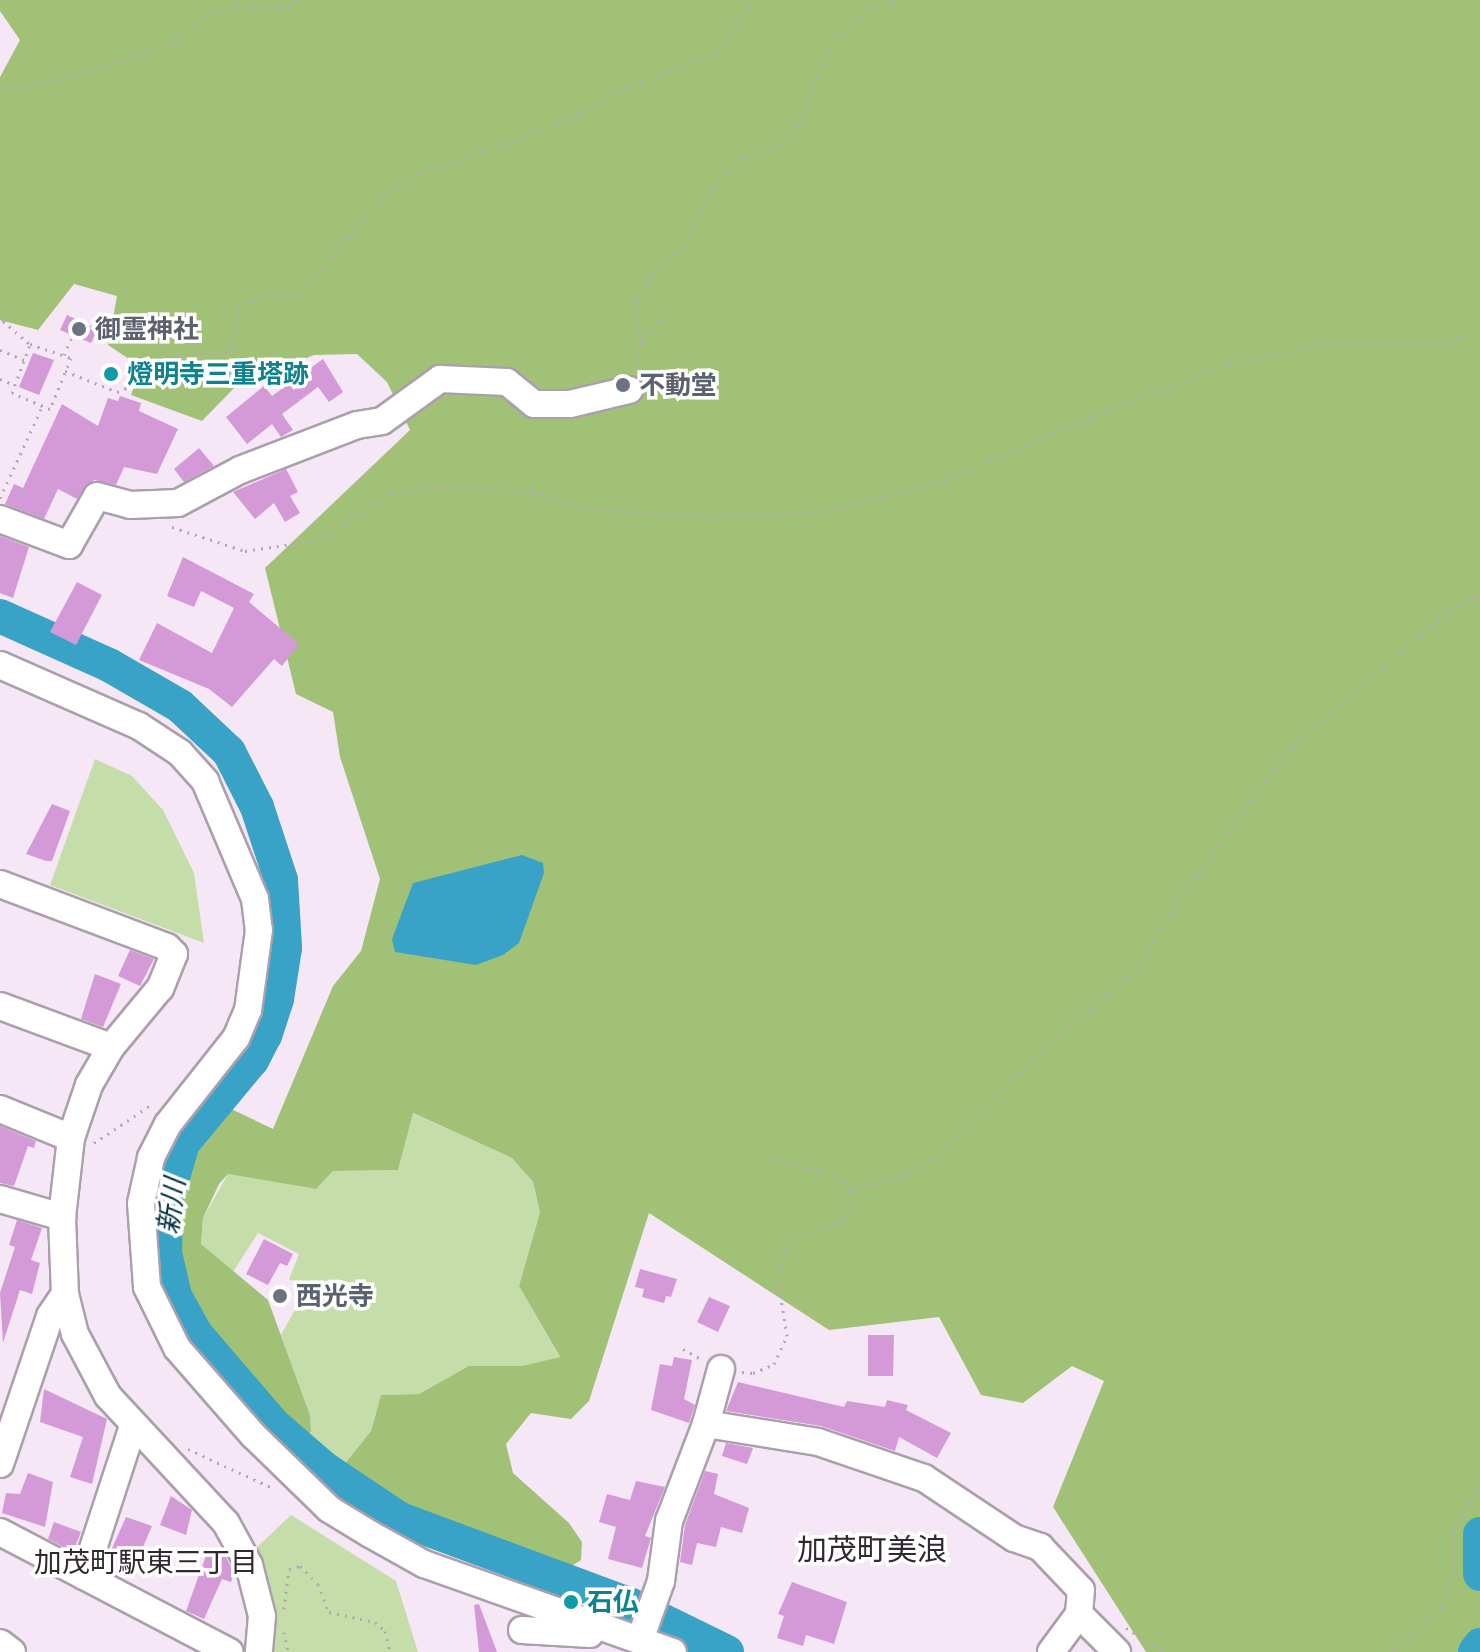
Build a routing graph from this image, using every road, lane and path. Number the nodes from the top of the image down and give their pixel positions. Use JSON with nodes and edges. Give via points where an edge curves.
{"nodes":[{"id":1,"x":298,"y":0,"type":"edge"},
{"id":2,"x":753,"y":0,"type":"edge"},
{"id":3,"x":898,"y":0,"type":"edge"},
{"id":4,"x":0,"y":86,"type":"edge"},
{"id":5,"x":0,"y":312,"type":"edge"},
{"id":6,"x":659,"y":319,"type":"dead end"},
{"id":7,"x":1480,"y":330,"type":"edge"},
{"id":8,"x":73,"y":335,"type":"dead end"},
{"id":9,"x":642,"y":340,"type":"junction"},
{"id":10,"x":30,"y":344,"type":"junction"},
{"id":11,"x":0,"y":350,"type":"edge"},
{"id":12,"x":64,"y":355,"type":"junction"},
{"id":13,"x":25,"y":360,"type":"junction"},
{"id":14,"x":65,"y":371,"type":"junction"},
{"id":15,"x":0,"y":379,"type":"edge"},
{"id":16,"x":15,"y":385,"type":"junction"},
{"id":17,"x":629,"y":390,"type":"joint"},
{"id":18,"x":42,"y":406,"type":"junction"},
{"id":19,"x":0,"y":498,"type":"edge"},
{"id":20,"x":0,"y":519,"type":"edge"},
{"id":21,"x":160,"y":523,"type":"dead end"},
{"id":22,"x":1480,"y":596,"type":"edge"},
{"id":23,"x":0,"y":665,"type":"edge"},
{"id":24,"x":0,"y":884,"type":"edge"},
{"id":25,"x":0,"y":1006,"type":"edge"},
{"id":26,"x":111,"y":1047,"type":"junction"},
{"id":27,"x":167,"y":1095,"type":"dead end"},
{"id":28,"x":0,"y":1109,"type":"edge"},
{"id":29,"x":71,"y":1138,"type":"junction"},
{"id":30,"x":756,"y":1154,"type":"dead end"},
{"id":31,"x":851,"y":1189,"type":"junction"},
{"id":32,"x":0,"y":1199,"type":"edge"},
{"id":33,"x":62,"y":1217,"type":"junction"},
{"id":34,"x":65,"y":1294,"type":"junction"},
{"id":35,"x":683,"y":1349,"type":"dead end"},
{"id":36,"x":721,"y":1369,"type":"junction"},
{"id":37,"x":706,"y":1424,"type":"junction"},
{"id":38,"x":133,"y":1426,"type":"junction"},
{"id":39,"x":182,"y":1448,"type":"dead end"},
{"id":40,"x":0,"y":1464,"type":"edge"},
{"id":41,"x":1480,"y":1485,"type":"edge"},
{"id":42,"x":282,"y":1492,"type":"dead end"},
{"id":43,"x":0,"y":1532,"type":"edge"},
{"id":44,"x":84,"y":1576,"type":"junction"},
{"id":45,"x":284,"y":1614,"type":"dead end"},
{"id":46,"x":1079,"y":1614,"type":"junction"},
{"id":47,"x":284,"y":1623,"type":"dead end"},
{"id":48,"x":522,"y":1630,"type":"dead end"},
{"id":49,"x":635,"y":1633,"type":"junction"},
{"id":50,"x":0,"y":1643,"type":"edge"},
{"id":51,"x":12,"y":1652,"type":"edge"},
{"id":52,"x":230,"y":1652,"type":"edge"},
{"id":53,"x":259,"y":1652,"type":"edge"},
{"id":54,"x":288,"y":1652,"type":"edge"},
{"id":55,"x":390,"y":1652,"type":"edge"},
{"id":56,"x":673,"y":1652,"type":"edge"},
{"id":57,"x":1051,"y":1652,"type":"edge"},
{"id":58,"x":1117,"y":1652,"type":"edge"},
{"id":59,"x":1394,"y":1652,"type":"edge"}],
"edges":[{"from":1,"to":4,"type":"path","via":[[281,9],[237,5],[206,15],[176,42],[136,56],[83,74],[13,89]]},
{"from":2,"to":14,"type":"path","via":[[717,53],[632,84],[563,123],[420,173],[383,195],[301,294],[266,294],[237,311],[233,351],[177,355],[141,382],[117,392]]},
{"from":3,"to":9,"type":"path","via":[[870,8],[831,42],[804,117],[780,144],[745,158],[719,178],[683,246],[655,269],[633,308]]},
{"from":5,"to":10,"type":"path"},
{"from":6,"to":9,"type":"path"},
{"from":7,"to":21,"type":"path","via":[[1444,343],[1323,344],[1243,360],[1130,400],[936,484],[828,511],[707,517],[587,508],[533,491],[435,487],[394,492],[324,539],[245,551]]},
{"from":8,"to":12,"type":"path"},
{"from":9,"to":17,"type":"path"},
{"from":10,"to":12,"type":"path"},
{"from":10,"to":13,"type":"path"},
{"from":11,"to":13,"type":"path"},
{"from":12,"to":14,"type":"path","via":[[71,358]]},
{"from":13,"to":16,"type":"path"},
{"from":14,"to":18,"type":"path","via":[[50,409]]},
{"from":15,"to":16,"type":"path"},
{"from":16,"to":18,"type":"path","via":[[12,393]]},
{"from":17,"to":20,"type":"street","via":[[570,404],[534,404],[507,382],[440,379],[382,421],[357,425],[240,470],[178,503],[130,505],[97,496],[69,545]]},
{"from":18,"to":19,"type":"path"},
{"from":22,"to":31,"type":"path","via":[[1456,605],[1291,746],[1185,891],[1136,970],[1040,1052],[933,1159],[895,1179]]},
{"from":23,"to":49,"type":"street","via":[[139,726],[180,753],[205,781],[255,899],[259,930],[248,1010],[236,1038],[168,1124],[151,1158],[141,1203],[147,1287],[177,1348],[253,1435],[329,1509],[424,1564]]},
{"from":24,"to":26,"type":"street","via":[[174,954],[160,988]]},
{"from":25,"to":26,"type":"street"},
{"from":26,"to":29,"type":"street","via":[[89,1085]]},
{"from":27,"to":29,"type":"path","via":[[94,1143]]},
{"from":28,"to":29,"type":"street"},
{"from":29,"to":33,"type":"street"},
{"from":30,"to":31,"type":"path","via":[[841,1178]]},
{"from":31,"to":36,"type":"path","via":[[845,1219],[801,1234],[785,1249],[778,1280],[787,1336],[774,1364],[753,1373]]},
{"from":32,"to":33,"type":"street"},
{"from":33,"to":34,"type":"street"},
{"from":34,"to":38,"type":"street","via":[[89,1367]]},
{"from":34,"to":40,"type":"street","via":[[50,1316]]},
{"from":35,"to":36,"type":"path"},
{"from":36,"to":37,"type":"street"},
{"from":37,"to":46,"type":"street","via":[[818,1442],[924,1478],[1014,1538],[1040,1547],[1081,1590]]},
{"from":37,"to":49,"type":"street","via":[[669,1521],[654,1600]]},
{"from":38,"to":44,"type":"street"},
{"from":38,"to":53,"type":"street","via":[[226,1523],[249,1565],[259,1603]]},
{"from":39,"to":42,"type":"path"},
{"from":41,"to":59,"type":"path","via":[[1453,1531],[1454,1572],[1442,1606]]},
{"from":43,"to":44,"type":"street"},
{"from":44,"to":52,"type":"street"},
{"from":45,"to":55,"type":"path","via":[[287,1575],[292,1566],[300,1566],[318,1584],[329,1612],[375,1622],[385,1631]]},
{"from":46,"to":57,"type":"street"},
{"from":46,"to":58,"type":"street"},
{"from":47,"to":54,"type":"path"},
{"from":48,"to":49,"type":"street"},
{"from":49,"to":56,"type":"street"},
{"from":50,"to":51,"type":"street"}]}
